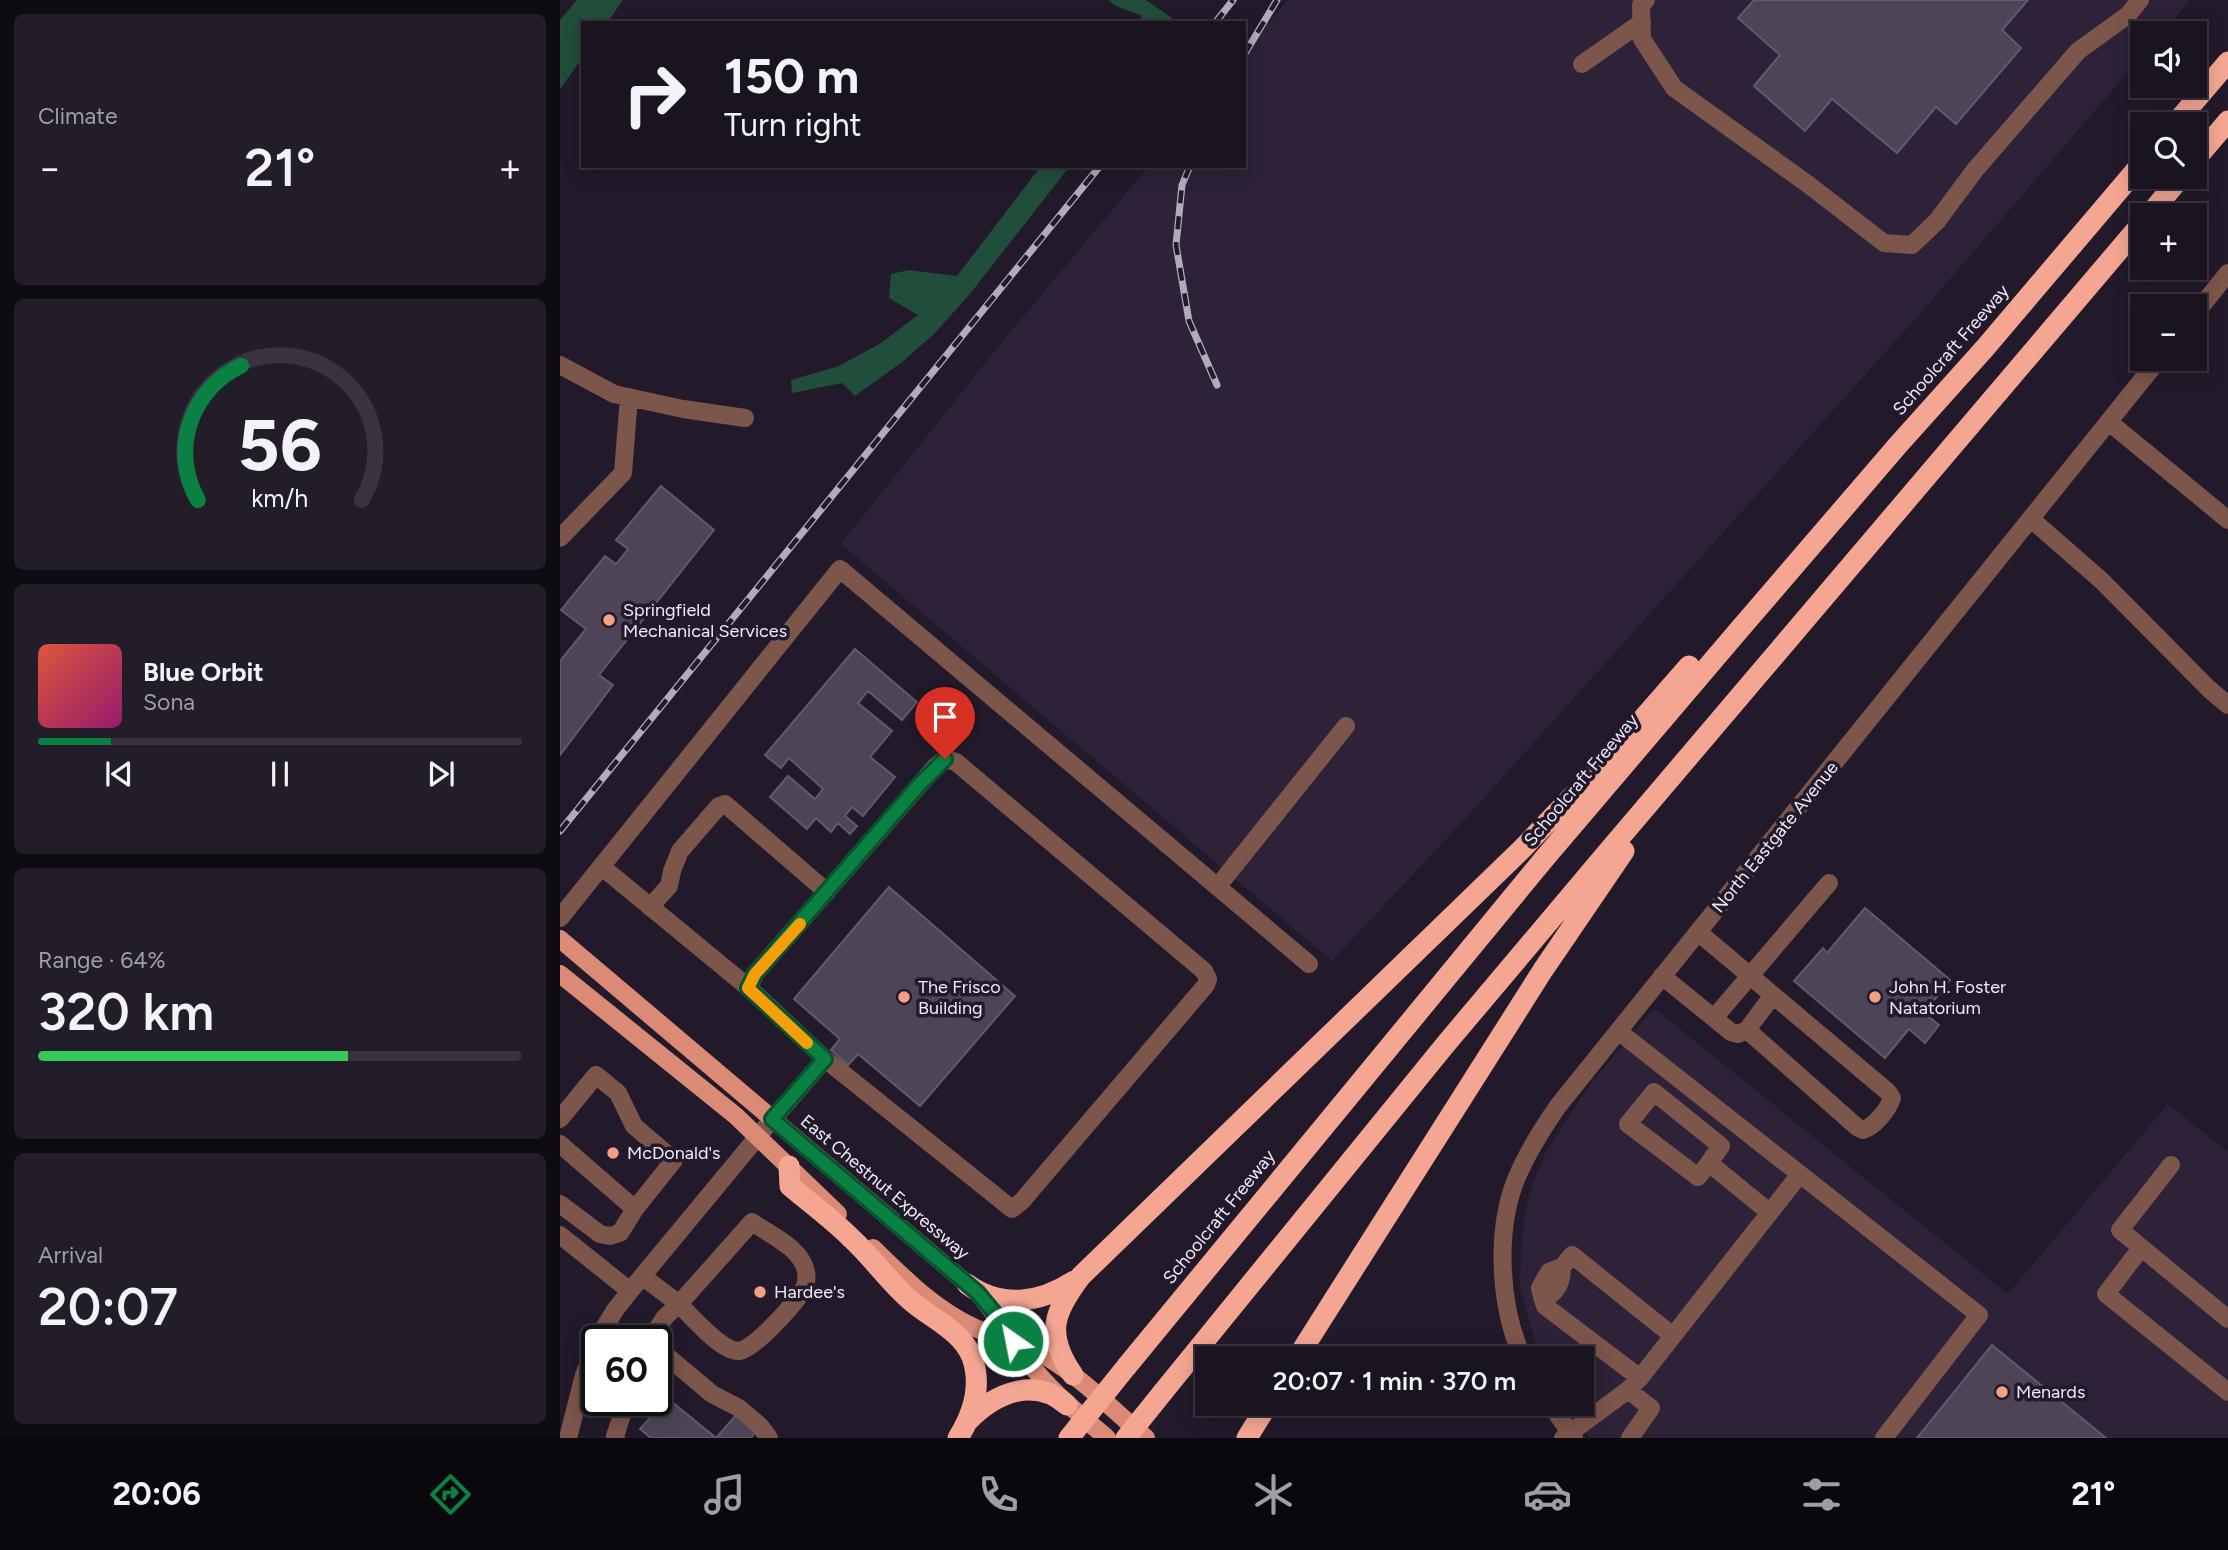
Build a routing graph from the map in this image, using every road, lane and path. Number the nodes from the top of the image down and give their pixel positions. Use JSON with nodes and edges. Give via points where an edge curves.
{"nodes":[{"id":1,"x":1646,"y":0,"type":"edge"},
{"id":2,"x":2140,"y":0,"type":"edge"},
{"id":3,"x":1642,"y":22,"type":"junction"},
{"id":4,"x":2228,"y":62,"type":"edge"},
{"id":5,"x":1582,"y":64,"type":"dead end"},
{"id":6,"x":2185,"y":112,"type":"edge"},
{"id":7,"x":2228,"y":121,"type":"edge"},
{"id":8,"x":2207,"y":146,"type":"edge"},
{"id":9,"x":2130,"y":177,"type":"edge"},
{"id":10,"x":2171,"y":189,"type":"edge"},
{"id":11,"x":2159,"y":203,"type":"edge"},
{"id":12,"x":2130,"y":237,"type":"edge"},
{"id":13,"x":2228,"y":273,"type":"edge"},
{"id":14,"x":2207,"y":299,"type":"edge"},
{"id":15,"x":560,"y":365,"type":"edge"},
{"id":16,"x":2149,"y":371,"type":"edge"},
{"id":17,"x":629,"y":397,"type":"junction"},
{"id":18,"x":745,"y":418,"type":"dead end"},
{"id":19,"x":2109,"y":422,"type":"junction"},
{"id":20,"x":2031,"y":519,"type":"junction"},
{"id":21,"x":2228,"y":520,"type":"edge"},
{"id":22,"x":560,"y":538,"type":"edge"},
{"id":23,"x":1739,"y":630,"type":"junction"},
{"id":24,"x":1784,"y":643,"type":"junction"},
{"id":25,"x":2228,"y":705,"type":"edge"},
{"id":26,"x":1346,"y":726,"type":"dead end"},
{"id":27,"x":602,"y":867,"type":"junction"},
{"id":28,"x":1829,"y":883,"type":"dead end"},
{"id":29,"x":1218,"y":887,"type":"junction"},
{"id":30,"x":827,"y":892,"type":"junction"},
{"id":31,"x":650,"y":907,"type":"junction"},
{"id":32,"x":560,"y":918,"type":"edge"},
{"id":33,"x":1698,"y":932,"type":"junction"},
{"id":34,"x":560,"y":939,"type":"edge"},
{"id":35,"x":1309,"y":964,"type":"dead end"},
{"id":36,"x":560,"y":974,"type":"edge"},
{"id":37,"x":1662,"y":976,"type":"junction"},
{"id":38,"x":1750,"y":976,"type":"junction"},
{"id":39,"x":748,"y":988,"type":"junction"},
{"id":40,"x":1773,"y":995,"type":"junction"},
{"id":41,"x":1714,"y":1018,"type":"junction"},
{"id":42,"x":1747,"y":1030,"type":"junction"},
{"id":43,"x":1618,"y":1031,"type":"junction"},
{"id":44,"x":825,"y":1059,"type":"junction"},
{"id":45,"x":560,"y":1119,"type":"edge"},
{"id":46,"x":772,"y":1119,"type":"junction"},
{"id":47,"x":757,"y":1137,"type":"junction"},
{"id":48,"x":560,"y":1144,"type":"edge"},
{"id":49,"x":1709,"y":1163,"type":"junction"},
{"id":50,"x":2171,"y":1165,"type":"dead end"},
{"id":51,"x":789,"y":1167,"type":"junction"},
{"id":52,"x":1800,"y":1174,"type":"junction"},
{"id":53,"x":560,"y":1204,"type":"edge"},
{"id":54,"x":635,"y":1209,"type":"junction"},
{"id":55,"x":1769,"y":1212,"type":"junction"},
{"id":56,"x":560,"y":1235,"type":"edge"},
{"id":57,"x":2141,"y":1248,"type":"junction"},
{"id":58,"x":642,"y":1276,"type":"junction"},
{"id":59,"x":1082,"y":1276,"type":"junction"},
{"id":60,"x":967,"y":1283,"type":"junction"},
{"id":61,"x":629,"y":1291,"type":"junction"},
{"id":62,"x":679,"y":1304,"type":"junction"},
{"id":63,"x":2228,"y":1319,"type":"edge"},
{"id":64,"x":606,"y":1325,"type":"edge"},
{"id":65,"x":660,"y":1325,"type":"edge"},
{"id":66,"x":1673,"y":1336,"type":"junction"},
{"id":67,"x":1013,"y":1341,"type":"junction"},
{"id":68,"x":1305,"y":1346,"type":"edge"},
{"id":69,"x":1519,"y":1346,"type":"edge"},
{"id":70,"x":672,"y":1360,"type":"edge"},
{"id":71,"x":1073,"y":1375,"type":"junction"},
{"id":72,"x":1634,"y":1384,"type":"junction"},
{"id":73,"x":581,"y":1387,"type":"edge"},
{"id":74,"x":2228,"y":1392,"type":"edge"},
{"id":75,"x":1068,"y":1405,"type":"junction"},
{"id":76,"x":622,"y":1416,"type":"edge"},
{"id":77,"x":1261,"y":1416,"type":"edge"},
{"id":78,"x":1557,"y":1416,"type":"edge"},
{"id":79,"x":963,"y":1429,"type":"edge"},
{"id":80,"x":1569,"y":1436,"type":"edge"},
{"id":81,"x":568,"y":1438,"type":"edge"},
{"id":82,"x":616,"y":1438,"type":"edge"},
{"id":83,"x":769,"y":1438,"type":"edge"},
{"id":84,"x":1069,"y":1438,"type":"edge"},
{"id":85,"x":1107,"y":1438,"type":"edge"},
{"id":86,"x":1126,"y":1438,"type":"edge"},
{"id":87,"x":1146,"y":1438,"type":"edge"},
{"id":88,"x":1247,"y":1438,"type":"edge"},
{"id":89,"x":1630,"y":1438,"type":"edge"},
{"id":90,"x":1884,"y":1438,"type":"edge"}],
"edges":[{"from":1,"to":3,"type":"street","via":[[1641,5]]},
{"from":2,"to":3,"type":"street","via":[[2128,15],[2078,51],[1912,245],[1884,243],[1674,88],[1642,39]]},
{"from":3,"to":5,"type":"street"},
{"from":4,"to":6,"type":"highway"},
{"from":7,"to":8,"type":"highway"},
{"from":9,"to":23,"type":"highway","name":"Schoolcraft Freeway"},
{"from":10,"to":11,"type":"highway"},
{"from":12,"to":24,"type":"highway"},
{"from":13,"to":14,"type":"street"},
{"from":15,"to":17,"type":"street","via":[[614,394]]},
{"from":16,"to":19,"type":"street","name":"North Eastgate Avenue"},
{"from":17,"to":18,"type":"street"},
{"from":17,"to":22,"type":"street","via":[[623,473]]},
{"from":19,"to":20,"type":"street","name":"North Eastgate Avenue"},
{"from":19,"to":21,"type":"street"},
{"from":20,"to":25,"type":"street","via":[[2102,581]]},
{"from":20,"to":33,"type":"street","name":"North Eastgate Avenue"},
{"from":23,"to":59,"type":"highway","via":[[1695,659],[1506,865]]},
{"from":23,"to":84,"type":"highway","name":"Schoolcraft Freeway","bridge":true,"via":[[1403,1029]]},
{"from":24,"to":68,"type":"highway","via":[[1571,927]]},
{"from":24,"to":86,"type":"highway","bridge":true,"via":[[1445,1045]]},
{"from":26,"to":29,"type":"street"},
{"from":27,"to":29,"type":"street","via":[[840,569]]},
{"from":27,"to":31,"type":"street"},
{"from":27,"to":32,"type":"street"},
{"from":28,"to":38,"type":"street"},
{"from":29,"to":35,"type":"street"},
{"from":30,"to":31,"type":"street","via":[[725,804],[680,851],[669,886]]},
{"from":30,"to":39,"type":"street"},
{"from":30,"to":44,"type":"street","via":[[945,759],[956,762],[1205,971],[1208,979],[1012,1209]]},
{"from":31,"to":39,"type":"street"},
{"from":33,"to":37,"type":"street","name":"North Eastgate Avenue"},
{"from":33,"to":38,"type":"street"},
{"from":34,"to":46,"type":"main road","name":"East Chestnut Expressway"},
{"from":36,"to":47,"type":"main road"},
{"from":37,"to":41,"type":"street"},
{"from":37,"to":43,"type":"street","name":"North Eastgate Avenue"},
{"from":38,"to":40,"type":"street"},
{"from":38,"to":41,"type":"street"},
{"from":39,"to":44,"type":"street"},
{"from":40,"to":42,"type":"street"},
{"from":40,"to":42,"type":"street","via":[[1888,1092],[1890,1104],[1870,1127],[1857,1127]]},
{"from":41,"to":42,"type":"street","via":[[1731,1032]]},
{"from":43,"to":52,"type":"street"},
{"from":43,"to":69,"type":"street","name":"North Eastgate Avenue","via":[[1558,1106],[1516,1179],[1502,1263],[1508,1309]]},
{"from":44,"to":46,"type":"street"},
{"from":45,"to":54,"type":"street","via":[[596,1075],[618,1093],[634,1126],[674,1160]]},
{"from":46,"to":47,"type":"street"},
{"from":46,"to":60,"type":"main road","name":"East Chestnut Expressway"},
{"from":47,"to":51,"type":"main road"},
{"from":47,"to":58,"type":"street"},
{"from":48,"to":54,"type":"street"},
{"from":49,"to":49,"type":"street","via":[[1721,1146],[1654,1092],[1628,1124],[1698,1177]]},
{"from":49,"to":55,"type":"street"},
{"from":50,"to":57,"type":"street","via":[[2120,1230]]},
{"from":51,"to":67,"type":"main road","via":[[921,1294],[974,1327]]},
{"from":51,"to":79,"type":"highway","via":[[790,1186],[852,1238],[911,1301],[963,1342],[976,1378]]},
{"from":52,"to":55,"type":"street"},
{"from":52,"to":90,"type":"street","via":[[1979,1315]]},
{"from":53,"to":54,"type":"street","via":[[600,1234],[610,1236],[620,1233]]},
{"from":55,"to":66,"type":"street"},
{"from":56,"to":61,"type":"street"},
{"from":57,"to":63,"type":"street"},
{"from":57,"to":74,"type":"street","via":[[2106,1294]]},
{"from":58,"to":61,"type":"street"},
{"from":58,"to":62,"type":"street"},
{"from":59,"to":60,"type":"highway","via":[[1049,1295],[1026,1301],[994,1298]]},
{"from":59,"to":71,"type":"highway","via":[[1056,1319],[1060,1350]]},
{"from":60,"to":67,"type":"main road","name":"East Chestnut Expressway"},
{"from":61,"to":64,"type":"street"},
{"from":62,"to":62,"type":"street","via":[[720,1342],[736,1351],[745,1350],[792,1305],[807,1275],[800,1257],[752,1222]]},
{"from":62,"to":65,"type":"street"},
{"from":66,"to":72,"type":"street"},
{"from":66,"to":72,"type":"street","via":[[1567,1261],[1562,1281],[1543,1300],[1547,1309]]},
{"from":67,"to":71,"type":"main road"},
{"from":67,"to":75,"type":"main road","name":"East Chestnut Expressway"},
{"from":70,"to":83,"type":"street","via":[[712,1394],[739,1408]]},
{"from":71,"to":87,"type":"main road"},
{"from":72,"to":80,"type":"street"},
{"from":72,"to":89,"type":"street","via":[[1651,1408]]},
{"from":73,"to":81,"type":"street"},
{"from":75,"to":79,"type":"highway","via":[[1044,1391],[1017,1390],[994,1399]]},
{"from":75,"to":85,"type":"main road","name":"East Chestnut Expressway"},
{"from":76,"to":82,"type":"street"},
{"from":77,"to":88,"type":"highway"},
{"from":78,"to":80,"type":"street"}]}
